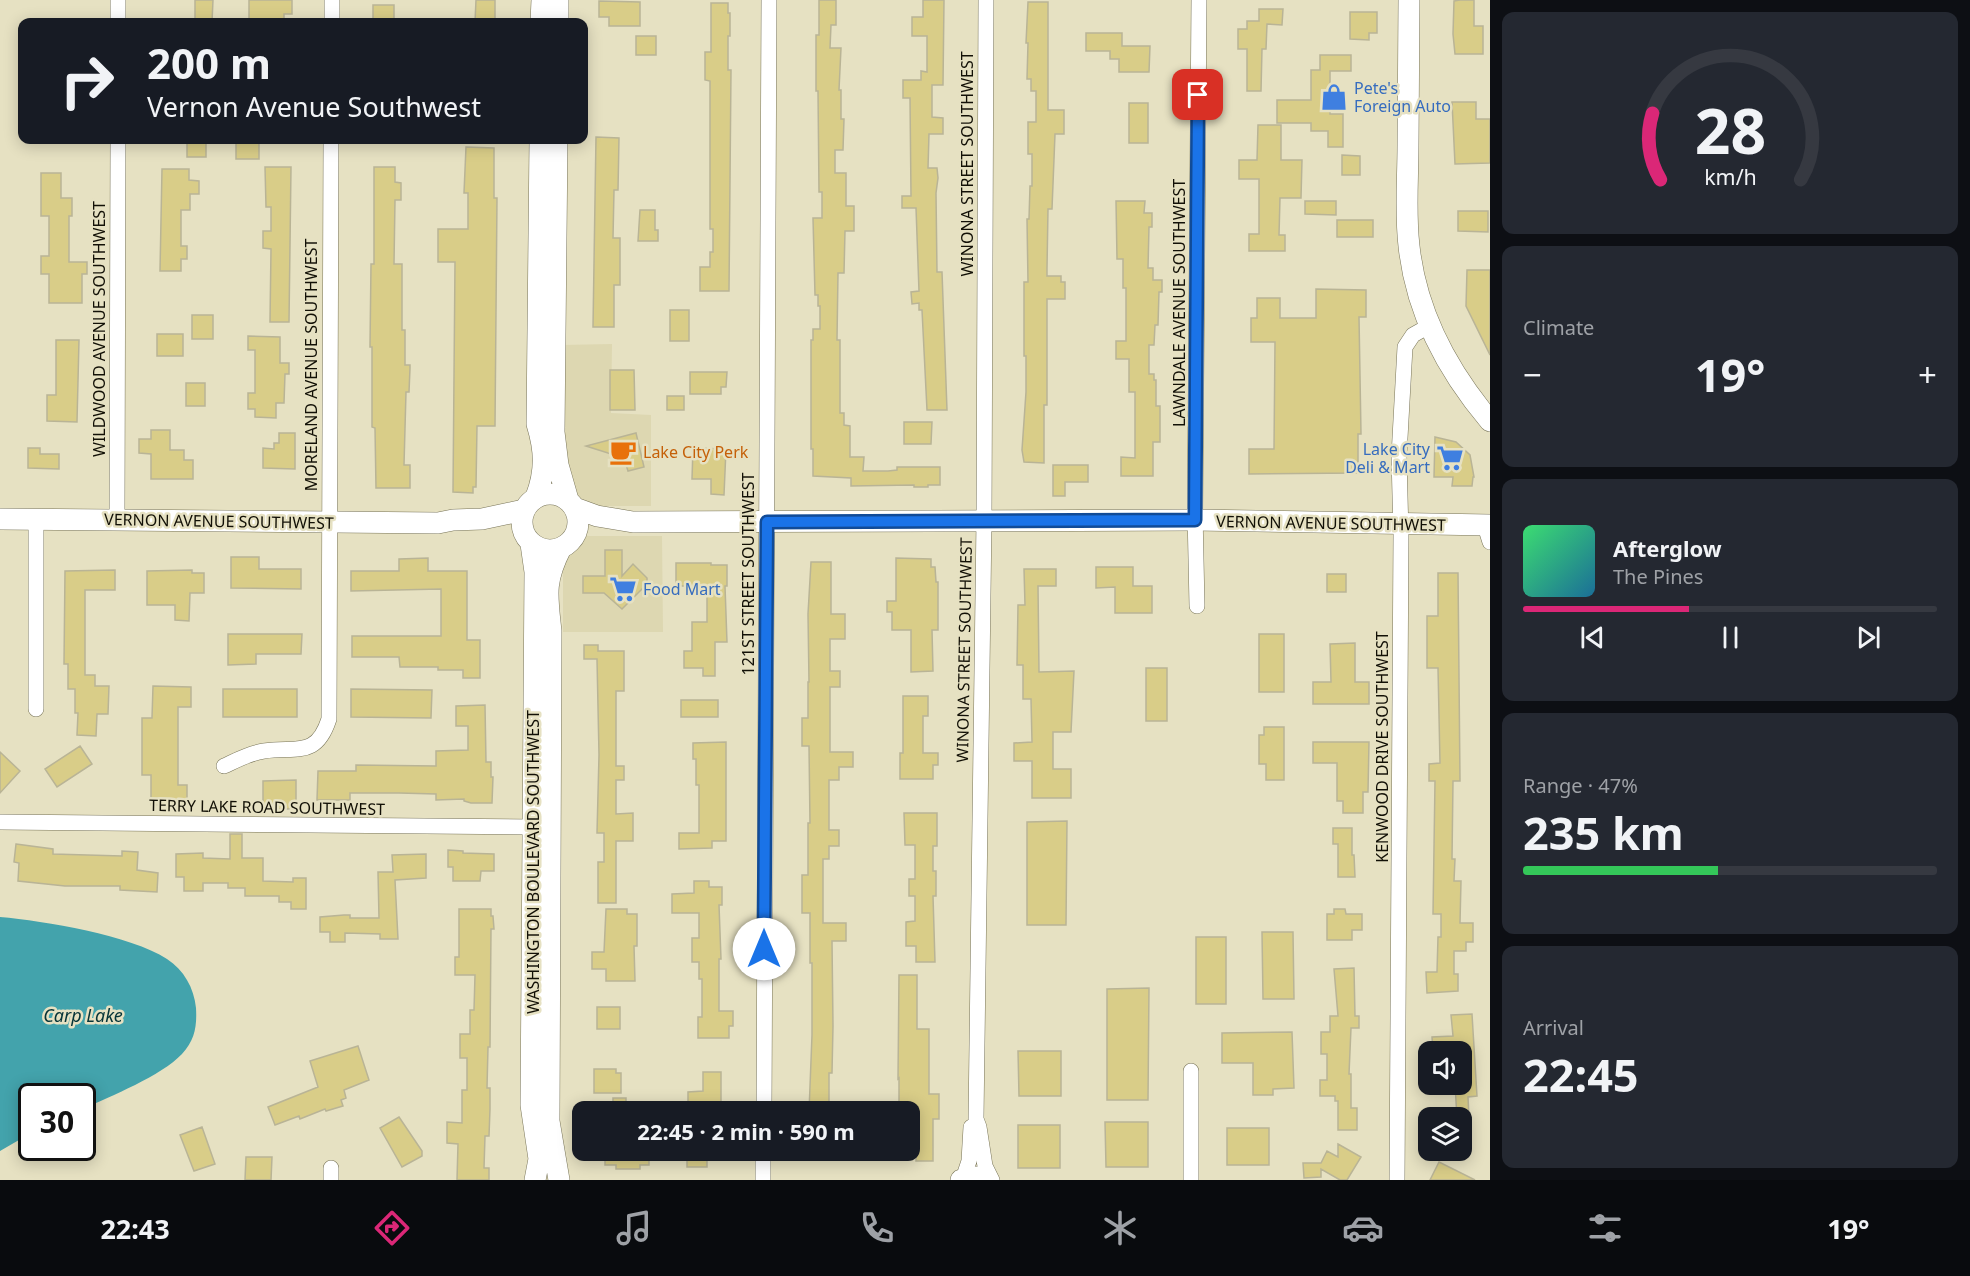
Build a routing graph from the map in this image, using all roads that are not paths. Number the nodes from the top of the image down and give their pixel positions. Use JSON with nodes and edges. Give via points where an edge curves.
{"nodes":[{"id":1,"x":118,"y":0,"type":"edge"},
{"id":2,"x":332,"y":0,"type":"edge"},
{"id":3,"x":542,"y":0,"type":"edge"},
{"id":4,"x":558,"y":0,"type":"edge"},
{"id":5,"x":769,"y":0,"type":"edge"},
{"id":6,"x":986,"y":0,"type":"edge"},
{"id":7,"x":1199,"y":0,"type":"edge"},
{"id":8,"x":1409,"y":0,"type":"edge"},
{"id":9,"x":118,"y":18,"type":"edge"},
{"id":10,"x":332,"y":18,"type":"edge"},
{"id":11,"x":541,"y":18,"type":"edge"},
{"id":12,"x":558,"y":18,"type":"edge"},
{"id":13,"x":118,"y":144,"type":"edge"},
{"id":14,"x":331,"y":144,"type":"edge"},
{"id":15,"x":540,"y":144,"type":"edge"},
{"id":16,"x":557,"y":144,"type":"edge"},
{"id":17,"x":1429,"y":326,"type":"junction"},
{"id":18,"x":1490,"y":421,"type":"edge"},
{"id":19,"x":530,"y":503,"type":"junction"},
{"id":20,"x":571,"y":504,"type":"junction"},
{"id":21,"x":0,"y":519,"type":"edge"},
{"id":22,"x":36,"y":519,"type":"junction"},
{"id":23,"x":117,"y":519,"type":"junction"},
{"id":24,"x":984,"y":520,"type":"junction"},
{"id":25,"x":1195,"y":520,"type":"junction"},
{"id":26,"x":328,"y":522,"type":"junction"},
{"id":27,"x":633,"y":522,"type":"junction"},
{"id":28,"x":767,"y":522,"type":"junction"},
{"id":29,"x":438,"y":524,"type":"junction"},
{"id":30,"x":1401,"y":524,"type":"junction"},
{"id":31,"x":1488,"y":531,"type":"edge"},
{"id":32,"x":528,"y":540,"type":"junction"},
{"id":33,"x":567,"y":543,"type":"junction"},
{"id":34,"x":1197,"y":606,"type":"dead end"},
{"id":35,"x":36,"y":709,"type":"dead end"},
{"id":36,"x":224,"y":766,"type":"dead end"},
{"id":37,"x":0,"y":822,"type":"edge"},
{"id":38,"x":533,"y":827,"type":"junction"},
{"id":39,"x":1191,"y":1071,"type":"dead end"},
{"id":40,"x":764,"y":1101,"type":"edge"},
{"id":41,"x":976,"y":1119,"type":"junction"},
{"id":42,"x":764,"y":1161,"type":"edge"},
{"id":43,"x":962,"y":1179,"type":"edge"},
{"id":44,"x":535,"y":1180,"type":"edge"},
{"id":45,"x":559,"y":1180,"type":"edge"},
{"id":46,"x":763,"y":1180,"type":"edge"},
{"id":47,"x":987,"y":1180,"type":"edge"},
{"id":48,"x":992,"y":1180,"type":"edge"},
{"id":49,"x":1191,"y":1180,"type":"edge"},
{"id":50,"x":1397,"y":1180,"type":"edge"}],
"edges":[{"from":1,"to":9,"type":"street"},
{"from":2,"to":10,"type":"street"},
{"from":3,"to":11,"type":"main road"},
{"from":4,"to":12,"type":"main road"},
{"from":5,"to":28,"type":"street","name":"121ST STREET SOUTHWEST"},
{"from":6,"to":24,"type":"street","name":"WINONA STREET SOUTHWEST"},
{"from":7,"to":25,"type":"street","name":"LAWNDALE AVENUE SOUTHWEST"},
{"from":8,"to":17,"type":"main road","via":[[1407,224],[1412,269]]},
{"from":13,"to":23,"type":"street","name":"WILDWOOD AVENUE SOUTHWEST"},
{"from":14,"to":26,"type":"street","name":"MORELAND AVENUE SOUTHWEST"},
{"from":15,"to":19,"type":"main road","via":[[537,423],[544,458],[542,482]]},
{"from":16,"to":20,"type":"main road","via":[[554,432],[558,465]]},
{"from":17,"to":18,"type":"main road","via":[[1455,373]]},
{"from":17,"to":30,"type":"street","name":"KENWOOD DRIVE SOUTHWEST","via":[[1413,334],[1405,347],[1399,456]]},
{"from":19,"to":20,"type":"main road","via":[[545,494],[555,494]]},
{"from":19,"to":29,"type":"main road","name":"VERNON AVENUE SOUTHWEST","via":[[482,519]]},
{"from":19,"to":32,"type":"main road","via":[[522,528]]},
{"from":20,"to":27,"type":"main road","name":"VERNON AVENUE SOUTHWEST","via":[[597,516]]},
{"from":20,"to":33,"type":"main road","via":[[579,520],[578,530]]},
{"from":21,"to":22,"type":"main road","name":"VERNON AVENUE SOUTHWEST"},
{"from":22,"to":23,"type":"main road","name":"VERNON AVENUE SOUTHWEST"},
{"from":22,"to":35,"type":"street"},
{"from":23,"to":26,"type":"main road","name":"VERNON AVENUE SOUTHWEST"},
{"from":24,"to":25,"type":"main road","name":"VERNON AVENUE SOUTHWEST"},
{"from":24,"to":28,"type":"main road","name":"VERNON AVENUE SOUTHWEST"},
{"from":24,"to":41,"type":"street","name":"WINONA STREET SOUTHWEST"},
{"from":25,"to":30,"type":"main road","name":"VERNON AVENUE SOUTHWEST"},
{"from":25,"to":34,"type":"street","name":"LAWNDALE AVENUE SOUTHWEST"},
{"from":26,"to":29,"type":"main road","name":"VERNON AVENUE SOUTHWEST"},
{"from":26,"to":36,"type":"street","name":"MORELAND AVENUE SOUTHWEST","via":[[328,719],[324,735],[314,745],[246,755]]},
{"from":27,"to":28,"type":"main road","name":"VERNON AVENUE SOUTHWEST"},
{"from":27,"to":33,"type":"main road","name":"VERNON AVENUE SOUTHWEST"},
{"from":28,"to":40,"type":"street","name":"121ST STREET SOUTHWEST"},
{"from":29,"to":32,"type":"main road","name":"VERNON AVENUE SOUTHWEST","via":[[454,529],[512,532]]},
{"from":30,"to":31,"type":"main road","name":"VERNON AVENUE SOUTHWEST"},
{"from":30,"to":50,"type":"street","name":"KENWOOD DRIVE SOUTHWEST"},
{"from":32,"to":33,"type":"main road","via":[[548,550]]},
{"from":32,"to":38,"type":"main road","name":"WASHINGTON BOULEVARD SOUTHWEST","via":[[535,572]]},
{"from":33,"to":45,"type":"main road","name":"WASHINGTON BOULEVARD SOUTHWEST","via":[[550,574],[547,591],[551,631],[549,1121]]},
{"from":37,"to":38,"type":"street","name":"TERRY LAKE ROAD SOUTHWEST"},
{"from":38,"to":44,"type":"main road","name":"WASHINGTON BOULEVARD SOUTHWEST","via":[[531,1105],[539,1159]]},
{"from":39,"to":49,"type":"street"},
{"from":41,"to":43,"type":"street","name":"WINONA STREET SOUTHWEST","via":[[971,1126],[969,1161]]},
{"from":41,"to":48,"type":"street","name":"WINONA STREET SOUTHWEST"},
{"from":42,"to":46,"type":"street"},
{"from":43,"to":47,"type":"main road"}]}
